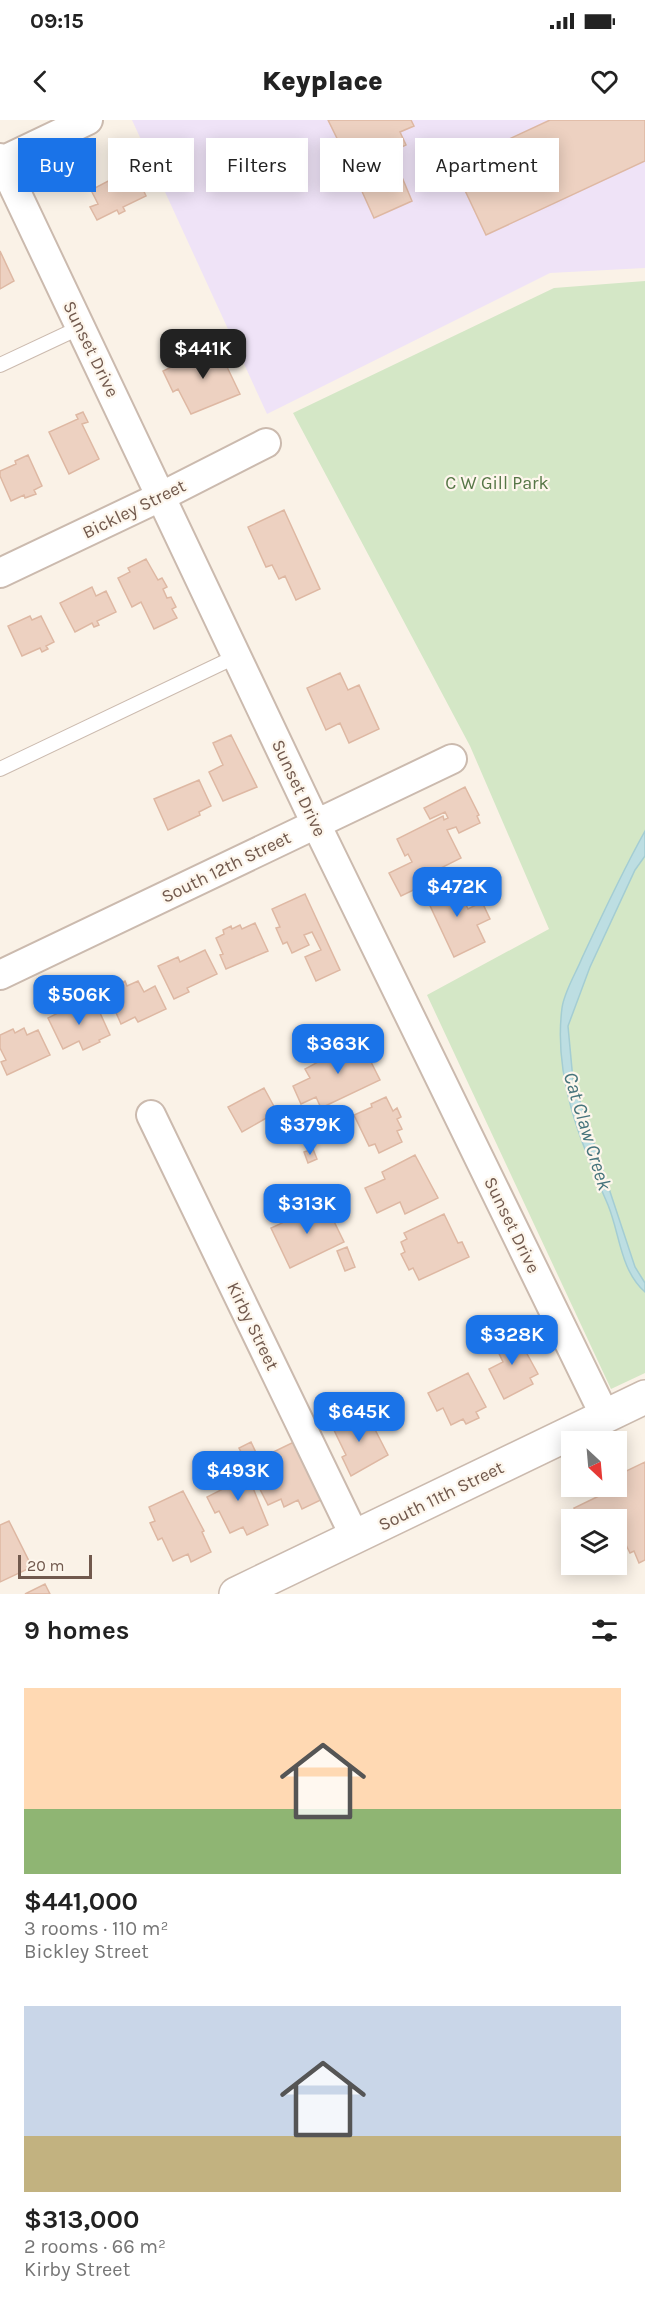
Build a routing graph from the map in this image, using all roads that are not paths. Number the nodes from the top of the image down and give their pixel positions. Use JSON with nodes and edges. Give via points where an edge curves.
{"nodes":[{"id":1,"x":88,"y":120,"type":"edge"},
{"id":2,"x":1,"y":160,"type":"edge"},
{"id":3,"x":81,"y":327,"type":"junction"},
{"id":4,"x":0,"y":365,"type":"edge"},
{"id":5,"x":266,"y":442,"type":"dead end"},
{"id":6,"x":162,"y":496,"type":"junction"},
{"id":7,"x":0,"y":573,"type":"edge"},
{"id":8,"x":237,"y":656,"type":"junction"},
{"id":9,"x":452,"y":759,"type":"dead end"},
{"id":10,"x":0,"y":769,"type":"edge"},
{"id":11,"x":316,"y":824,"type":"junction"},
{"id":12,"x":0,"y":975,"type":"edge"},
{"id":13,"x":151,"y":1115,"type":"dead end"},
{"id":14,"x":645,"y":1397,"type":"edge"},
{"id":15,"x":605,"y":1416,"type":"junction"},
{"id":16,"x":355,"y":1537,"type":"junction"},
{"id":17,"x":236,"y":1594,"type":"edge"}],
"edges":[{"from":1,"to":2,"type":"street"},
{"from":2,"to":3,"type":"street","name":"Sunset Drive"},
{"from":3,"to":4,"type":"lane"},
{"from":3,"to":6,"type":"street","name":"Sunset Drive"},
{"from":5,"to":6,"type":"street","name":"Bickley Street"},
{"from":6,"to":7,"type":"street","name":"Bickley Street"},
{"from":6,"to":8,"type":"street","name":"Sunset Drive"},
{"from":8,"to":10,"type":"lane"},
{"from":8,"to":11,"type":"street","name":"Sunset Drive"},
{"from":9,"to":11,"type":"street","name":"South 12th Street"},
{"from":11,"to":12,"type":"street","name":"South 12th Street"},
{"from":11,"to":15,"type":"street","name":"Sunset Drive"},
{"from":13,"to":16,"type":"street","name":"Kirby Street"},
{"from":14,"to":15,"type":"street","name":"South 11th Street"},
{"from":15,"to":16,"type":"street","name":"South 11th Street"},
{"from":16,"to":17,"type":"street","name":"South 11th Street"}]}
